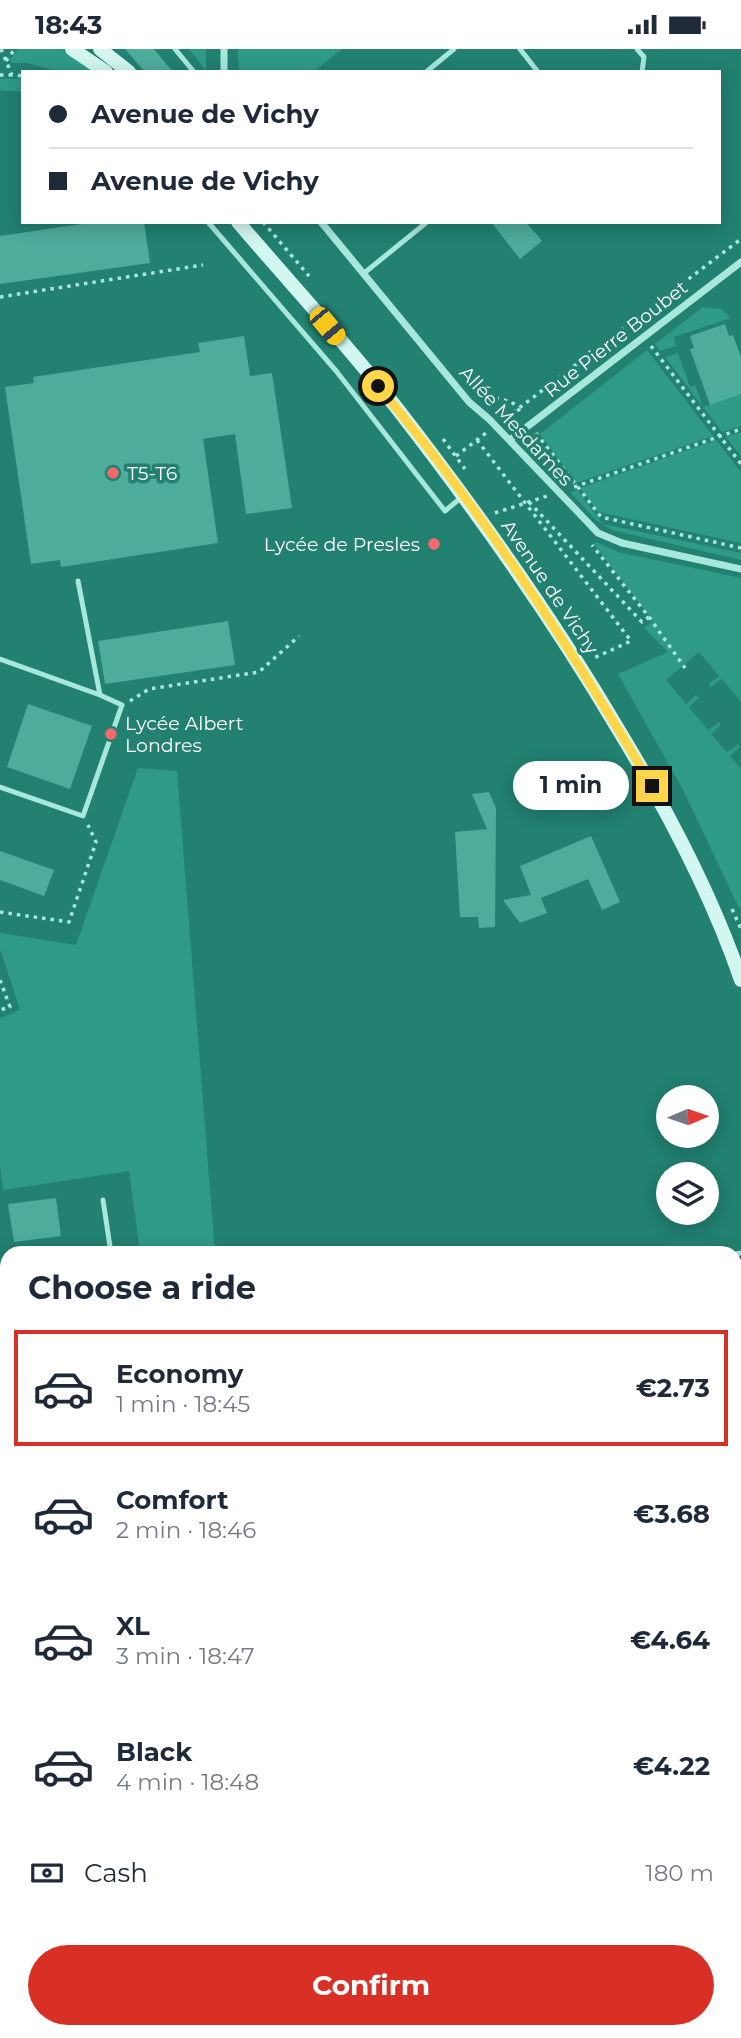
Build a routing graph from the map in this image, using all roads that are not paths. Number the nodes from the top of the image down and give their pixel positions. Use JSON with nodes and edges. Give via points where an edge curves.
{"nodes":[{"id":1,"x":72,"y":49,"type":"edge"},
{"id":2,"x":100,"y":49,"type":"edge"},
{"id":3,"x":175,"y":49,"type":"edge"},
{"id":4,"x":224,"y":49,"type":"edge"},
{"id":5,"x":454,"y":49,"type":"edge"},
{"id":6,"x":520,"y":49,"type":"edge"},
{"id":7,"x":638,"y":49,"type":"edge"},
{"id":8,"x":103,"y":70,"type":"edge"},
{"id":9,"x":126,"y":70,"type":"edge"},
{"id":10,"x":192,"y":70,"type":"edge"},
{"id":11,"x":224,"y":70,"type":"edge"},
{"id":12,"x":428,"y":70,"type":"edge"},
{"id":13,"x":536,"y":70,"type":"edge"},
{"id":14,"x":642,"y":70,"type":"edge"},
{"id":15,"x":210,"y":224,"type":"edge"},
{"id":16,"x":240,"y":224,"type":"edge"},
{"id":17,"x":323,"y":224,"type":"edge"},
{"id":18,"x":426,"y":224,"type":"edge"},
{"id":19,"x":741,"y":262,"type":"edge"},
{"id":20,"x":363,"y":274,"type":"junction"},
{"id":21,"x":510,"y":440,"type":"junction"},
{"id":22,"x":463,"y":496,"type":"junction"},
{"id":23,"x":741,"y":569,"type":"edge"},
{"id":24,"x":78,"y":581,"type":"dead end"},
{"id":25,"x":0,"y":659,"type":"edge"},
{"id":26,"x":100,"y":695,"type":"junction"},
{"id":27,"x":0,"y":787,"type":"edge"},
{"id":28,"x":741,"y":980,"type":"edge"},
{"id":29,"x":103,"y":1200,"type":"dead end"},
{"id":30,"x":110,"y":1246,"type":"edge"}],
"edges":[{"from":1,"to":8,"type":"main road"},
{"from":2,"to":9,"type":"main road"},
{"from":3,"to":10,"type":"lane"},
{"from":4,"to":11,"type":"street"},
{"from":5,"to":12,"type":"lane"},
{"from":6,"to":13,"type":"lane"},
{"from":7,"to":14,"type":"lane","via":[[644,57]]},
{"from":15,"to":22,"type":"lane","via":[[337,372],[445,511]]},
{"from":16,"to":22,"type":"main road","name":"Avenue de Vichy","via":[[395,406]]},
{"from":17,"to":20,"type":"street","name":"Allée Mesdames"},
{"from":18,"to":20,"type":"lane"},
{"from":19,"to":21,"type":"street","name":"Rue Pierre Boubet"},
{"from":20,"to":21,"type":"street","name":"Allée Mesdames","via":[[469,402]]},
{"from":21,"to":23,"type":"street","name":"Allée Mesdames","via":[[588,525],[609,539]]},
{"from":22,"to":28,"type":"main road","name":"Avenue de Vichy","via":[[585,672],[652,786],[700,880]]},
{"from":24,"to":26,"type":"lane"},
{"from":25,"to":26,"type":"lane"},
{"from":26,"to":27,"type":"lane","via":[[122,705],[83,815]]},
{"from":29,"to":30,"type":"lane"}]}
